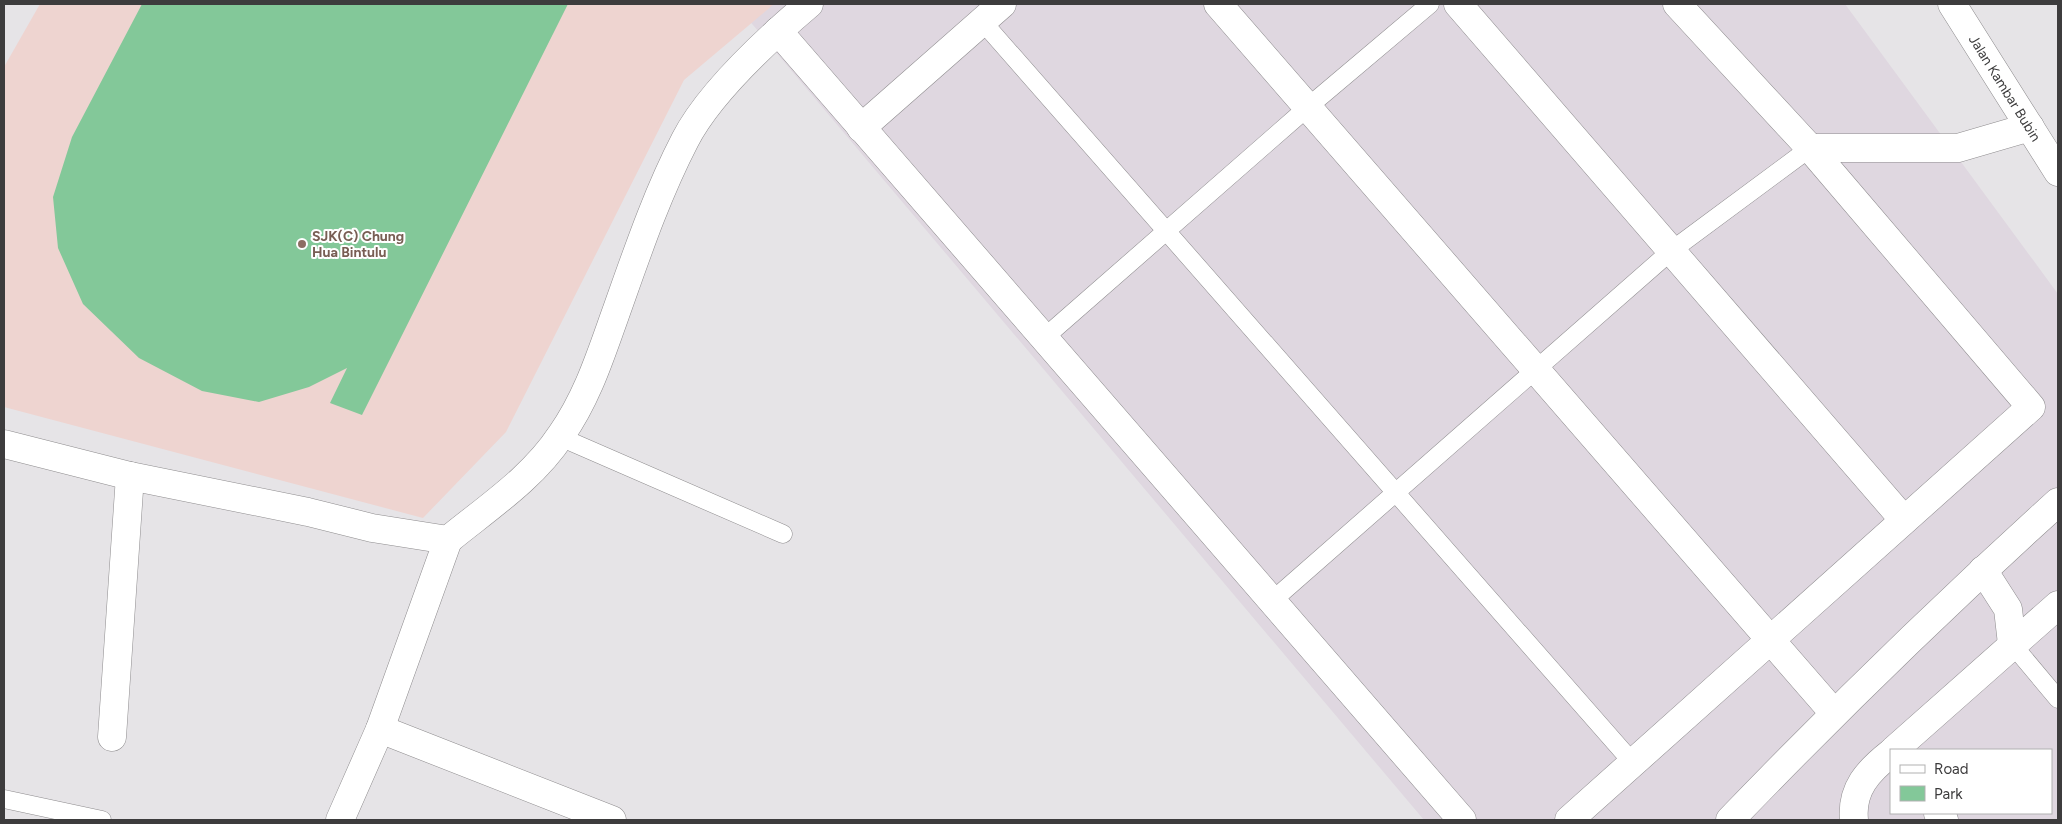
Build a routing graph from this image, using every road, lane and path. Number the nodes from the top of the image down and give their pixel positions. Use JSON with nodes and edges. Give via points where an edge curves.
{"nodes":[{"id":1,"x":809,"y":4,"type":"edge"},
{"id":2,"x":1218,"y":4,"type":"edge"},
{"id":3,"x":1430,"y":4,"type":"edge"},
{"id":4,"x":1458,"y":4,"type":"edge"},
{"id":5,"x":1677,"y":4,"type":"edge"},
{"id":6,"x":1952,"y":4,"type":"edge"},
{"id":7,"x":992,"y":12,"type":"edge"},
{"id":8,"x":778,"y":30,"type":"junction"},
{"id":9,"x":1308,"y":107,"type":"junction"},
{"id":10,"x":2030,"y":127,"type":"junction"},
{"id":11,"x":861,"y":128,"type":"junction"},
{"id":12,"x":1810,"y":148,"type":"junction"},
{"id":13,"x":2058,"y":172,"type":"edge"},
{"id":14,"x":1166,"y":231,"type":"junction"},
{"id":15,"x":1671,"y":251,"type":"junction"},
{"id":16,"x":1044,"y":338,"type":"junction"},
{"id":17,"x":1535,"y":369,"type":"junction"},
{"id":18,"x":560,"y":437,"type":"junction"},
{"id":19,"x":4,"y":444,"type":"edge"},
{"id":20,"x":130,"y":476,"type":"junction"},
{"id":21,"x":1396,"y":492,"type":"junction"},
{"id":22,"x":2058,"y":502,"type":"edge"},
{"id":23,"x":1904,"y":520,"type":"junction"},
{"id":24,"x":783,"y":534,"type":"dead end"},
{"id":25,"x":448,"y":540,"type":"junction"},
{"id":26,"x":1983,"y":570,"type":"junction"},
{"id":27,"x":1272,"y":601,"type":"junction"},
{"id":28,"x":2058,"y":604,"type":"edge"},
{"id":29,"x":1771,"y":640,"type":"junction"},
{"id":30,"x":2012,"y":644,"type":"junction"},
{"id":31,"x":2058,"y":699,"type":"edge"},
{"id":32,"x":1834,"y":713,"type":"junction"},
{"id":33,"x":380,"y":729,"type":"junction"},
{"id":34,"x":112,"y":737,"type":"dead end"},
{"id":35,"x":1896,"y":749,"type":"edge"},
{"id":36,"x":1890,"y":755,"type":"edge"},
{"id":37,"x":1634,"y":763,"type":"junction"},
{"id":38,"x":4,"y":799,"type":"edge"},
{"id":39,"x":102,"y":820,"type":"edge"},
{"id":40,"x":340,"y":820,"type":"edge"},
{"id":41,"x":612,"y":820,"type":"edge"},
{"id":42,"x":1462,"y":820,"type":"edge"},
{"id":43,"x":1570,"y":820,"type":"edge"},
{"id":44,"x":1730,"y":820,"type":"edge"},
{"id":45,"x":1854,"y":820,"type":"edge"}],
"edges":[{"from":1,"to":8,"type":"street"},
{"from":2,"to":9,"type":"street"},
{"from":3,"to":9,"type":"lane"},
{"from":4,"to":15,"type":"street"},
{"from":5,"to":12,"type":"street"},
{"from":6,"to":10,"type":"street","name":"Jalan Kambar Bubin"},
{"from":7,"to":11,"type":"street"},
{"from":7,"to":14,"type":"lane"},
{"from":8,"to":11,"type":"street"},
{"from":8,"to":18,"type":"street","via":[[719,92],[686,138],[652,214],[586,395]]},
{"from":9,"to":14,"type":"lane"},
{"from":9,"to":17,"type":"street"},
{"from":10,"to":12,"type":"street","via":[[1958,148]]},
{"from":10,"to":13,"type":"street","name":"Jalan Kambar Bubin"},
{"from":11,"to":16,"type":"street"},
{"from":12,"to":15,"type":"lane"},
{"from":12,"to":23,"type":"street","via":[[2031,407]]},
{"from":14,"to":16,"type":"lane"},
{"from":14,"to":21,"type":"lane"},
{"from":15,"to":17,"type":"lane"},
{"from":15,"to":23,"type":"street"},
{"from":16,"to":27,"type":"street"},
{"from":17,"to":21,"type":"lane"},
{"from":17,"to":29,"type":"street"},
{"from":18,"to":24,"type":"lane"},
{"from":18,"to":25,"type":"street","via":[[527,476]]},
{"from":19,"to":20,"type":"street"},
{"from":20,"to":25,"type":"street","via":[[372,528]]},
{"from":20,"to":34,"type":"street"},
{"from":21,"to":27,"type":"lane"},
{"from":21,"to":37,"type":"lane"},
{"from":22,"to":26,"type":"street"},
{"from":23,"to":29,"type":"street"},
{"from":25,"to":33,"type":"street"},
{"from":26,"to":30,"type":"street","via":[[2008,608]]},
{"from":26,"to":32,"type":"street"},
{"from":27,"to":42,"type":"street"},
{"from":28,"to":30,"type":"street"},
{"from":29,"to":32,"type":"street"},
{"from":29,"to":37,"type":"street"},
{"from":30,"to":31,"type":"lane"},
{"from":30,"to":35,"type":"street"},
{"from":32,"to":44,"type":"street"},
{"from":33,"to":40,"type":"street"},
{"from":33,"to":41,"type":"street"},
{"from":36,"to":45,"type":"street","via":[[1862,779],[1853,810]]},
{"from":37,"to":43,"type":"street"},
{"from":38,"to":39,"type":"lane"}]}
